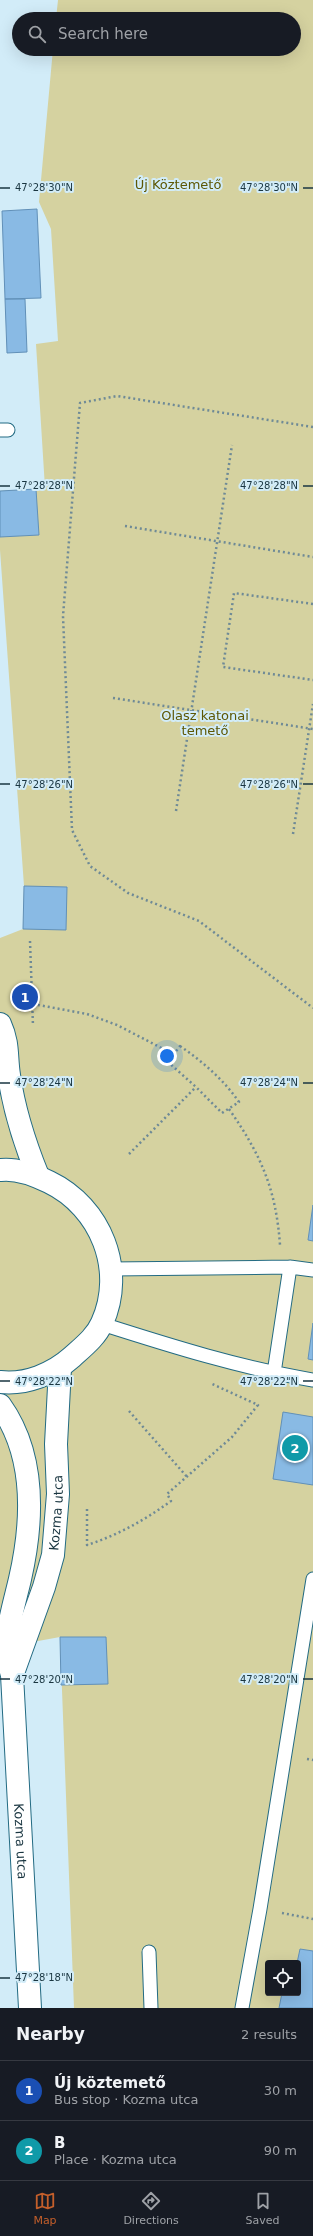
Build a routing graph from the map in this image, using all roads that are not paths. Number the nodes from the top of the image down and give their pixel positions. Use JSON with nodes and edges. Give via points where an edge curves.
{"nodes":[{"id":1,"x":0,"y":1024,"type":"edge"},
{"id":2,"x":0,"y":1170,"type":"edge"},
{"id":3,"x":38,"y":1176,"type":"junction"},
{"id":4,"x":290,"y":1267,"type":"junction"},
{"id":5,"x":111,"y":1269,"type":"junction"},
{"id":6,"x":313,"y":1270,"type":"edge"},
{"id":7,"x":102,"y":1324,"type":"junction"},
{"id":8,"x":60,"y":1368,"type":"junction"},
{"id":9,"x":274,"y":1373,"type":"junction"},
{"id":10,"x":313,"y":1380,"type":"edge"},
{"id":11,"x":0,"y":1382,"type":"edge"},
{"id":12,"x":0,"y":1406,"type":"edge"},
{"id":13,"x":313,"y":1579,"type":"edge"},
{"id":14,"x":12,"y":1675,"type":"junction"},
{"id":15,"x":150,"y":1952,"type":"dead end"},
{"id":16,"x":30,"y":2008,"type":"edge"},
{"id":17,"x":151,"y":2008,"type":"edge"},
{"id":18,"x":242,"y":2008,"type":"edge"}],
"edges":[{"from":1,"to":3,"type":"street","via":[[6,1038],[9,1075],[22,1136]]},
{"from":2,"to":3,"type":"street","via":[[7,1169]]},
{"from":3,"to":5,"type":"street","via":[[62,1188],[80,1203],[94,1220],[105,1241]]},
{"from":4,"to":5,"type":"lane"},
{"from":4,"to":6,"type":"lane"},
{"from":4,"to":9,"type":"lane"},
{"from":5,"to":7,"type":"street","via":[[110,1298]]},
{"from":7,"to":8,"type":"street","via":[[88,1343]]},
{"from":7,"to":9,"type":"lane"},
{"from":8,"to":11,"type":"street","via":[[33,1379]]},
{"from":8,"to":14,"type":"street","name":"Kozma utca","via":[[56,1444],[58,1494],[53,1555]]},
{"from":9,"to":10,"type":"lane"},
{"from":12,"to":14,"type":"street","name":"Kozma utca","via":[[16,1432],[28,1478],[28,1544],[12,1609],[6,1653]]},
{"from":13,"to":18,"type":"lane"},
{"from":14,"to":16,"type":"street","name":"Kozma utca"},
{"from":15,"to":17,"type":"lane"}]}
